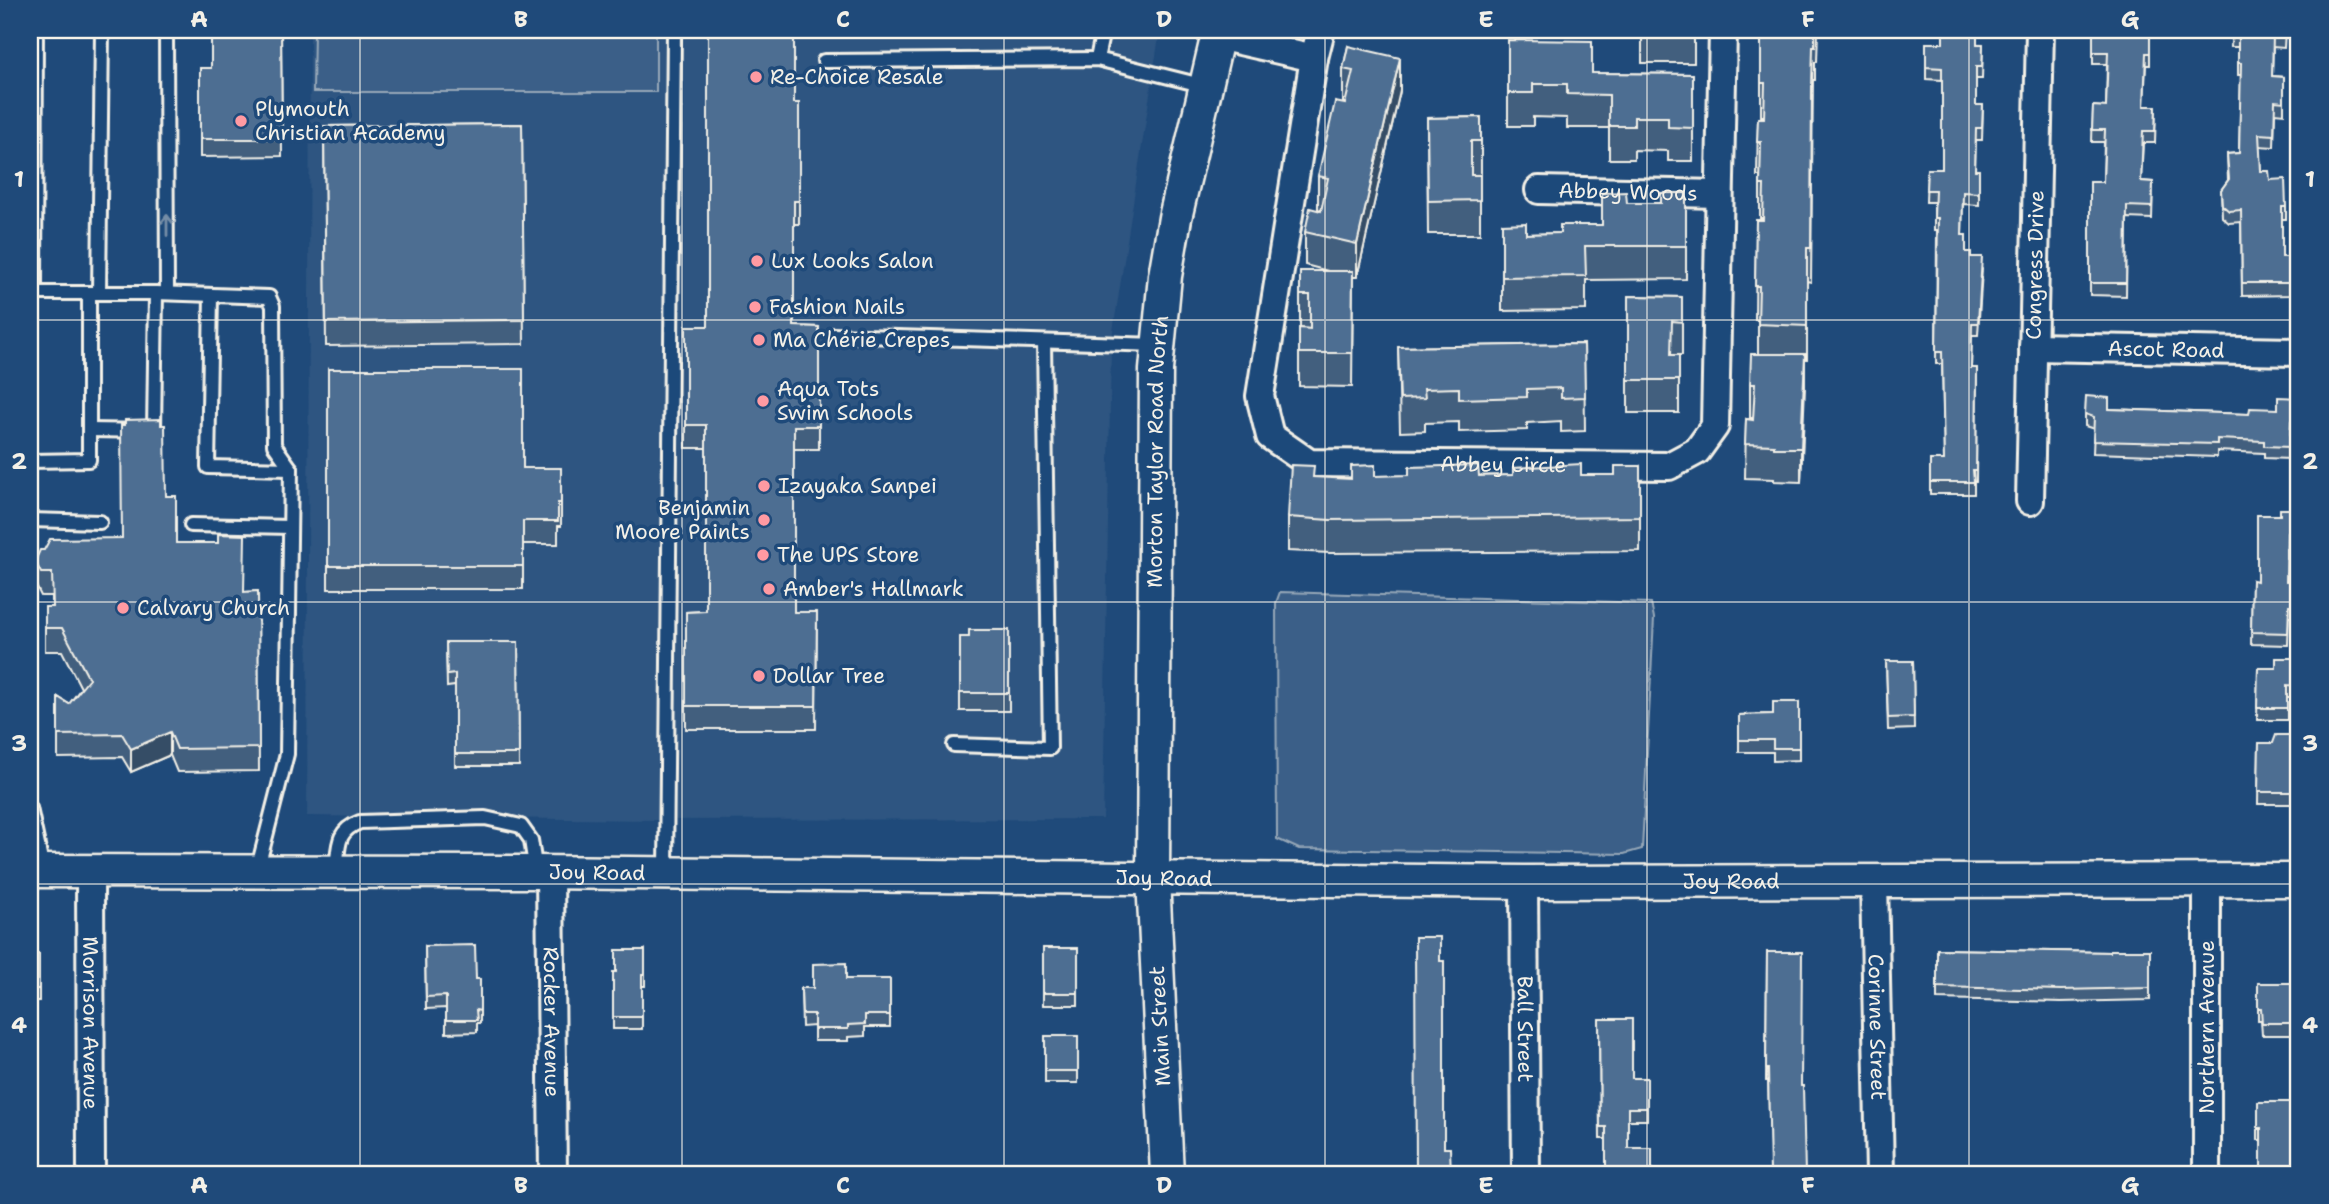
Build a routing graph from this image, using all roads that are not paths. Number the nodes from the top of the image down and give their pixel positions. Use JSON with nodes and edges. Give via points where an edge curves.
{"nodes":[{"id":1,"x":36,"y":30,"type":"edge"},
{"id":2,"x":102,"y":30,"type":"edge"},
{"id":3,"x":166,"y":30,"type":"edge"},
{"id":4,"x":674,"y":30,"type":"edge"},
{"id":5,"x":1103,"y":30,"type":"edge"},
{"id":6,"x":1321,"y":30,"type":"edge"},
{"id":7,"x":1723,"y":30,"type":"edge"},
{"id":8,"x":2040,"y":30,"type":"edge"},
{"id":9,"x":1218,"y":33,"type":"edge"},
{"id":10,"x":1314,"y":58,"type":"junction"},
{"id":11,"x":1097,"y":59,"type":"junction"},
{"id":12,"x":824,"y":61,"type":"dead end"},
{"id":13,"x":1207,"y":86,"type":"junction"},
{"id":14,"x":1539,"y":190,"type":"dead end"},
{"id":15,"x":1719,"y":194,"type":"junction"},
{"id":16,"x":94,"y":293,"type":"junction"},
{"id":17,"x":161,"y":293,"type":"junction"},
{"id":18,"x":211,"y":295,"type":"junction"},
{"id":19,"x":32,"y":299,"type":"edge"},
{"id":20,"x":834,"y":335,"type":"dead end"},
{"id":21,"x":1044,"y":342,"type":"junction"},
{"id":22,"x":1158,"y":345,"type":"junction"},
{"id":23,"x":2033,"y":347,"type":"junction"},
{"id":24,"x":2299,"y":352,"type":"edge"},
{"id":25,"x":89,"y":430,"type":"junction"},
{"id":26,"x":30,"y":461,"type":"edge"},
{"id":27,"x":291,"y":469,"type":"junction"},
{"id":28,"x":2030,"y":501,"type":"dead end"},
{"id":29,"x":30,"y":520,"type":"edge"},
{"id":30,"x":100,"y":522,"type":"dead end"},
{"id":31,"x":191,"y":525,"type":"dead end"},
{"id":32,"x":290,"y":527,"type":"junction"},
{"id":33,"x":954,"y":745,"type":"dead end"},
{"id":34,"x":30,"y":808,"type":"edge"},
{"id":35,"x":36,"y":871,"type":"edge"},
{"id":36,"x":90,"y":871,"type":"junction"},
{"id":37,"x":257,"y":871,"type":"junction"},
{"id":38,"x":336,"y":871,"type":"junction"},
{"id":39,"x":543,"y":872,"type":"junction"},
{"id":40,"x":666,"y":873,"type":"junction"},
{"id":41,"x":1153,"y":878,"type":"junction"},
{"id":42,"x":1874,"y":880,"type":"junction"},
{"id":43,"x":2207,"y":880,"type":"junction"},
{"id":44,"x":2299,"y":880,"type":"edge"},
{"id":45,"x":1524,"y":882,"type":"junction"},
{"id":46,"x":91,"y":1174,"type":"edge"},
{"id":47,"x":553,"y":1174,"type":"edge"},
{"id":48,"x":1167,"y":1174,"type":"edge"},
{"id":49,"x":1526,"y":1174,"type":"edge"},
{"id":50,"x":1880,"y":1174,"type":"edge"},
{"id":51,"x":2207,"y":1174,"type":"edge"}],
"edges":[{"from":1,"to":19,"type":"lane"},
{"from":2,"to":16,"type":"lane"},
{"from":17,"to":3,"type":"lane","one_way":true},
{"from":4,"to":40,"type":"lane"},
{"from":5,"to":11,"type":"lane"},
{"from":6,"to":10,"type":"street","name":"Abbey Circle"},
{"from":7,"to":15,"type":"street","name":"Abbey Circle"},
{"from":8,"to":23,"type":"street","name":"Congress Drive"},
{"from":9,"to":10,"type":"street"},
{"from":9,"to":13,"type":"street","name":"Morton Taylor Road North"},
{"from":10,"to":15,"type":"street","name":"Abbey Circle","via":[[1260,396],[1270,436],[1308,463],[1668,466],[1698,451],[1715,426]]},
{"from":11,"to":12,"type":"lane"},
{"from":11,"to":13,"type":"lane"},
{"from":13,"to":22,"type":"street","name":"Morton Taylor Road North","via":[[1175,219]]},
{"from":14,"to":15,"type":"street","name":"Abbey Woods"},
{"from":16,"to":17,"type":"lane"},
{"from":16,"to":19,"type":"lane"},
{"from":16,"to":25,"type":"lane"},
{"from":17,"to":18,"type":"lane"},
{"from":17,"to":25,"type":"lane","via":[[154,431]]},
{"from":18,"to":27,"type":"lane","via":[[269,297],[273,306],[274,445]]},
{"from":18,"to":27,"type":"lane","via":[[208,467]]},
{"from":20,"to":21,"type":"lane"},
{"from":21,"to":22,"type":"lane"},
{"from":21,"to":33,"type":"lane","via":[[1050,748]]},
{"from":22,"to":41,"type":"street","name":"Morton Taylor Road North"},
{"from":23,"to":24,"type":"street","name":"Ascot Road"},
{"from":23,"to":28,"type":"street","name":"Congress Drive"},
{"from":25,"to":26,"type":"lane","via":[[89,460]]},
{"from":27,"to":32,"type":"lane"},
{"from":29,"to":30,"type":"lane"},
{"from":31,"to":32,"type":"lane"},
{"from":32,"to":37,"type":"lane","via":[[287,754]]},
{"from":34,"to":35,"type":"lane"},
{"from":35,"to":36,"type":"street","name":"Joy Road"},
{"from":36,"to":37,"type":"street","name":"Joy Road"},
{"from":36,"to":46,"type":"street","name":"Morrison Avenue"},
{"from":37,"to":38,"type":"street","name":"Joy Road"},
{"from":38,"to":39,"type":"street","name":"Joy Road"},
{"from":38,"to":39,"type":"lane","via":[[342,833],[360,822],[485,818],[522,826]]},
{"from":39,"to":40,"type":"street","name":"Joy Road"},
{"from":39,"to":47,"type":"street","name":"Rocker Avenue"},
{"from":40,"to":41,"type":"street","name":"Joy Road"},
{"from":41,"to":45,"type":"street","name":"Joy Road"},
{"from":41,"to":48,"type":"street","name":"Main Street"},
{"from":42,"to":43,"type":"street","name":"Joy Road"},
{"from":42,"to":45,"type":"street","name":"Joy Road"},
{"from":42,"to":50,"type":"street","name":"Corinne Street"},
{"from":43,"to":44,"type":"street","name":"Joy Road"},
{"from":43,"to":51,"type":"street","name":"Northern Avenue"},
{"from":45,"to":49,"type":"street","name":"Ball Street"}]}
